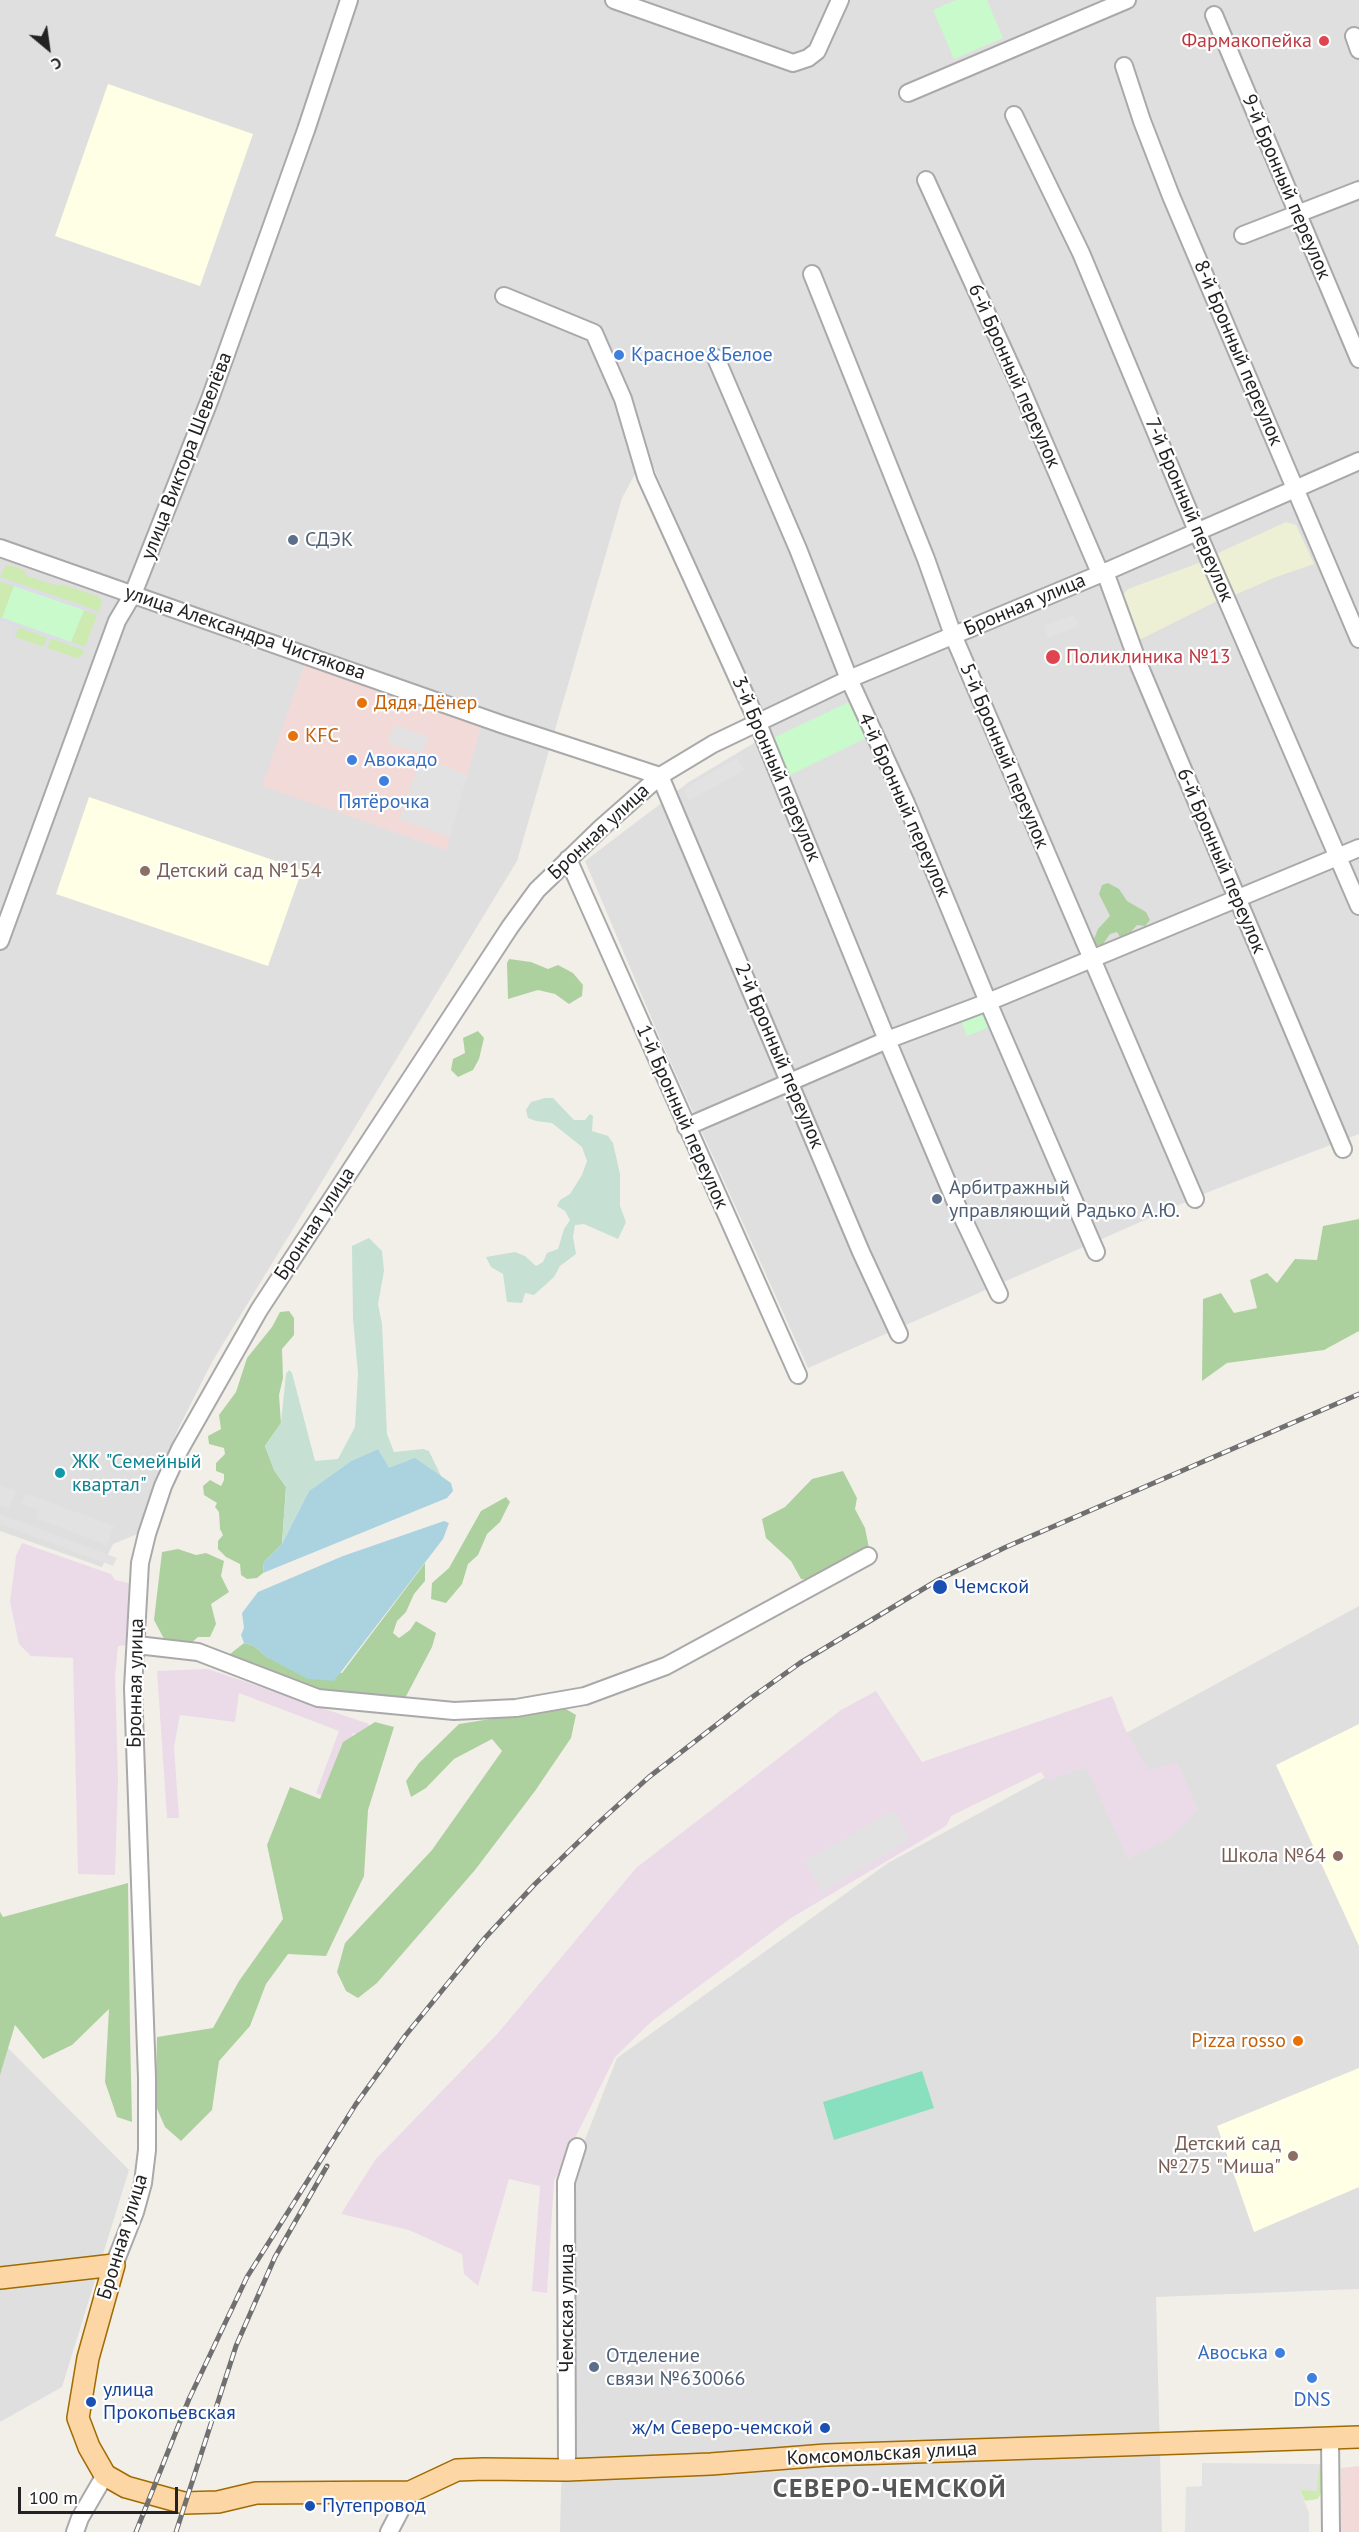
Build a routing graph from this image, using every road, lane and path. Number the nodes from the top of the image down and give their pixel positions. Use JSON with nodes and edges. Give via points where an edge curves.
{"nodes":[{"id":1,"x":349,"y":0,"type":"edge"},
{"id":2,"x":614,"y":0,"type":"edge"},
{"id":3,"x":840,"y":0,"type":"edge"},
{"id":4,"x":1127,"y":0,"type":"edge"},
{"id":5,"x":1214,"y":15,"type":"dead end"},
{"id":6,"x":1124,"y":66,"type":"dead end"},
{"id":7,"x":908,"y":93,"type":"dead end"},
{"id":8,"x":1014,"y":115,"type":"dead end"},
{"id":9,"x":926,"y":180,"type":"dead end"},
{"id":10,"x":1359,"y":190,"type":"edge"},
{"id":11,"x":1297,"y":214,"type":"junction"},
{"id":12,"x":1244,"y":235,"type":"dead end"},
{"id":13,"x":812,"y":274,"type":"dead end"},
{"id":14,"x":504,"y":296,"type":"dead end"},
{"id":15,"x":716,"y":357,"type":"dead end"},
{"id":16,"x":1359,"y":359,"type":"edge"},
{"id":17,"x":1359,"y":461,"type":"edge"},
{"id":18,"x":1295,"y":488,"type":"junction"},
{"id":19,"x":1197,"y":531,"type":"junction"},
{"id":20,"x":0,"y":548,"type":"edge"},
{"id":21,"x":1103,"y":572,"type":"junction"},
{"id":22,"x":133,"y":594,"type":"junction"},
{"id":23,"x":953,"y":635,"type":"junction"},
{"id":24,"x":1359,"y":639,"type":"edge"},
{"id":25,"x":849,"y":679,"type":"junction"},
{"id":26,"x":757,"y":721,"type":"junction"},
{"id":27,"x":660,"y":776,"type":"junction"},
{"id":28,"x":1359,"y":848,"type":"edge"},
{"id":29,"x":1339,"y":857,"type":"junction"},
{"id":30,"x":568,"y":859,"type":"junction"},
{"id":31,"x":1235,"y":898,"type":"junction"},
{"id":32,"x":1359,"y":906,"type":"edge"},
{"id":33,"x":0,"y":941,"type":"edge"},
{"id":34,"x":1091,"y":959,"type":"junction"},
{"id":35,"x":987,"y":1002,"type":"junction"},
{"id":36,"x":887,"y":1040,"type":"junction"},
{"id":37,"x":790,"y":1083,"type":"junction"},
{"id":38,"x":686,"y":1127,"type":"junction"},
{"id":39,"x":1343,"y":1149,"type":"dead end"},
{"id":40,"x":1195,"y":1199,"type":"dead end"},
{"id":41,"x":1096,"y":1252,"type":"dead end"},
{"id":42,"x":999,"y":1294,"type":"dead end"},
{"id":43,"x":899,"y":1334,"type":"dead end"},
{"id":44,"x":798,"y":1375,"type":"dead end"},
{"id":45,"x":868,"y":1556,"type":"dead end"},
{"id":46,"x":136,"y":1644,"type":"junction"},
{"id":47,"x":577,"y":2147,"type":"dead end"},
{"id":48,"x":114,"y":2265,"type":"junction"},
{"id":49,"x":0,"y":2278,"type":"edge"},
{"id":50,"x":1359,"y":2437,"type":"edge"},
{"id":51,"x":1330,"y":2438,"type":"junction"},
{"id":52,"x":567,"y":2470,"type":"junction"},
{"id":53,"x":105,"y":2475,"type":"junction"},
{"id":54,"x":410,"y":2492,"type":"junction"},
{"id":55,"x":75,"y":2532,"type":"edge"},
{"id":56,"x":389,"y":2532,"type":"edge"},
{"id":57,"x":1331,"y":2532,"type":"edge"}],
"edges":[{"from":1,"to":22,"type":"street","name":"улица Виктора Шевелёва","via":[[214,388]]},
{"from":2,"to":3,"type":"street","via":[[793,63],[817,51]]},
{"from":4,"to":7,"type":"street"},
{"from":5,"to":11,"type":"street","name":"9-й Бронный переулок"},
{"from":6,"to":18,"type":"street","name":"8-й Бронный переулок","via":[[1171,196]]},
{"from":8,"to":19,"type":"street","name":"7-й Бронный переулок","via":[[1081,253]]},
{"from":9,"to":21,"type":"street","name":"6-й Бронный переулок"},
{"from":10,"to":11,"type":"street"},
{"from":11,"to":12,"type":"street"},
{"from":11,"to":16,"type":"street","name":"9-й Бронный переулок"},
{"from":13,"to":23,"type":"street","name":"5-й Бронный переулок","via":[[927,559]]},
{"from":14,"to":26,"type":"street","name":"3-й Бронный переулок","via":[[594,333],[623,399],[646,477]]},
{"from":15,"to":25,"type":"street","name":"4-й Бронный переулок"},
{"from":17,"to":18,"type":"street","name":"Бронная улица"},
{"from":18,"to":19,"type":"street","name":"Бронная улица"},
{"from":18,"to":24,"type":"street","name":"8-й Бронный переулок"},
{"from":19,"to":21,"type":"street","name":"Бронная улица"},
{"from":19,"to":29,"type":"street","name":"7-й Бронный переулок"},
{"from":20,"to":22,"type":"street","name":"улица Александра Чистякова"},
{"from":21,"to":23,"type":"street","name":"Бронная улица"},
{"from":21,"to":31,"type":"street","name":"6-й Бронный переулок"},
{"from":22,"to":27,"type":"street","name":"улица Александра Чистякова"},
{"from":22,"to":33,"type":"street","name":"улица Виктора Шевелёва","via":[[117,621]]},
{"from":23,"to":25,"type":"street","name":"Бронная улица"},
{"from":23,"to":34,"type":"street","name":"5-й Бронный переулок"},
{"from":25,"to":26,"type":"street","name":"Бронная улица"},
{"from":25,"to":35,"type":"street","name":"4-й Бронный переулок","via":[[906,803]]},
{"from":26,"to":27,"type":"street","name":"Бронная улица"},
{"from":26,"to":36,"type":"street","name":"3-й Бронный переулок"},
{"from":27,"to":30,"type":"street","name":"Бронная улица"},
{"from":27,"to":37,"type":"street","name":"2-й Бронный переулок"},
{"from":28,"to":29,"type":"street"},
{"from":29,"to":31,"type":"street"},
{"from":29,"to":32,"type":"street","name":"7-й Бронный переулок"},
{"from":30,"to":38,"type":"street","name":"1-й Бронный переулок"},
{"from":30,"to":46,"type":"street","name":"Бронная улица","via":[[537,890],[510,927],[271,1291],[205,1402],[163,1486],[147,1534],[140,1563]]},
{"from":31,"to":34,"type":"street"},
{"from":31,"to":39,"type":"street","name":"6-й Бронный переулок"},
{"from":34,"to":35,"type":"street"},
{"from":34,"to":40,"type":"street","name":"5-й Бронный переулок"},
{"from":35,"to":36,"type":"street"},
{"from":35,"to":41,"type":"street","name":"4-й Бронный переулок"},
{"from":36,"to":37,"type":"street"},
{"from":36,"to":42,"type":"street","name":"3-й Бронный переулок"},
{"from":37,"to":38,"type":"street"},
{"from":37,"to":43,"type":"street","name":"2-й Бронный переулок"},
{"from":38,"to":44,"type":"street","name":"1-й Бронный переулок"},
{"from":45,"to":46,"type":"street","via":[[666,1666],[585,1696],[516,1708],[454,1711],[318,1698],[198,1652]]},
{"from":46,"to":48,"type":"street","name":"Бронная улица","via":[[133,1688],[147,2150],[135,2212]]},
{"from":47,"to":52,"type":"street","name":"Чемская улица","via":[[566,2182]]},
{"from":48,"to":49,"type":"main road"},
{"from":48,"to":53,"type":"main road","name":"Бронная улица","via":[[88,2358],[78,2418],[88,2447]]},
{"from":50,"to":51,"type":"main road","name":"Комсомольская улица"},
{"from":51,"to":52,"type":"main road","name":"Комсомольская улица","via":[[826,2455]]},
{"from":51,"to":57,"type":"street"},
{"from":52,"to":54,"type":"main road","name":"Комсомольская улица","via":[[457,2470]]},
{"from":53,"to":54,"type":"main road","name":"Бронная улица","via":[[126,2487],[184,2503],[218,2502],[256,2493]]},
{"from":53,"to":55,"type":"street"},
{"from":54,"to":56,"type":"street"}]}
